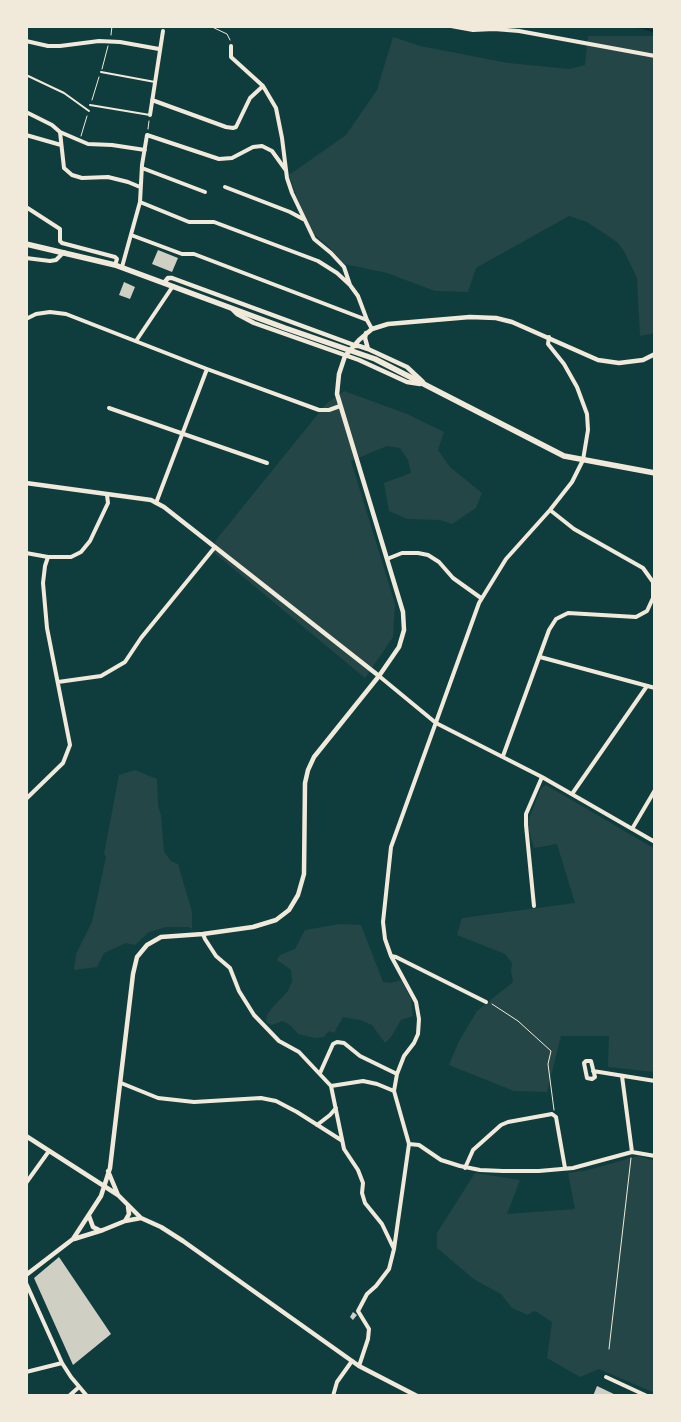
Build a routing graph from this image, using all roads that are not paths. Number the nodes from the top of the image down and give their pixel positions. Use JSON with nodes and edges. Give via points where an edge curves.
{"nodes":[{"id":1,"x":451,"y":26,"type":"edge"},
{"id":2,"x":163,"y":32,"type":"dead end"},
{"id":3,"x":26,"y":41,"type":"edge"},
{"id":4,"x":231,"y":46,"type":"road end"},
{"id":5,"x":159,"y":49,"type":"junction"},
{"id":6,"x":655,"y":56,"type":"edge"},
{"id":7,"x":101,"y":72,"type":"road end"},
{"id":8,"x":26,"y":75,"type":"edge"},
{"id":9,"x":155,"y":82,"type":"junction"},
{"id":10,"x":263,"y":86,"type":"junction"},
{"id":11,"x":152,"y":100,"type":"junction"},
{"id":12,"x":90,"y":106,"type":"road end"},
{"id":13,"x":89,"y":111,"type":"road end"},
{"id":14,"x":26,"y":112,"type":"edge"},
{"id":15,"x":150,"y":115,"type":"joint"},
{"id":16,"x":60,"y":132,"type":"junction"},
{"id":17,"x":26,"y":136,"type":"edge"},
{"id":18,"x":61,"y":145,"type":"junction"},
{"id":19,"x":145,"y":150,"type":"junction"},
{"id":20,"x":142,"y":168,"type":"junction"},
{"id":21,"x":285,"y":169,"type":"junction"},
{"id":22,"x":140,"y":187,"type":"junction"},
{"id":23,"x":225,"y":187,"type":"dead end"},
{"id":24,"x":205,"y":192,"type":"dead end"},
{"id":25,"x":140,"y":202,"type":"junction"},
{"id":26,"x":26,"y":207,"type":"edge"},
{"id":27,"x":303,"y":219,"type":"junction"},
{"id":28,"x":132,"y":235,"type":"junction"},
{"id":29,"x":26,"y":244,"type":"edge"},
{"id":30,"x":64,"y":252,"type":"junction"},
{"id":31,"x":26,"y":258,"type":"edge"},
{"id":32,"x":116,"y":265,"type":"junction"},
{"id":33,"x":122,"y":267,"type":"junction"},
{"id":34,"x":164,"y":283,"type":"junction"},
{"id":35,"x":350,"y":285,"type":"junction"},
{"id":36,"x":173,"y":286,"type":"junction"},
{"id":37,"x":230,"y":307,"type":"junction"},
{"id":38,"x":26,"y":319,"type":"edge"},
{"id":39,"x":367,"y":320,"type":"junction"},
{"id":40,"x":372,"y":329,"type":"junction"},
{"id":41,"x":366,"y":334,"type":"junction"},
{"id":42,"x":549,"y":337,"type":"junction"},
{"id":43,"x":136,"y":341,"type":"junction"},
{"id":44,"x":353,"y":346,"type":"junction"},
{"id":45,"x":368,"y":349,"type":"junction"},
{"id":46,"x":655,"y":354,"type":"edge"},
{"id":47,"x":345,"y":356,"type":"junction"},
{"id":48,"x":207,"y":369,"type":"junction"},
{"id":49,"x":426,"y":385,"type":"junction"},
{"id":50,"x":340,"y":406,"type":"junction"},
{"id":51,"x":109,"y":408,"type":"dead end"},
{"id":52,"x":183,"y":433,"type":"junction"},
{"id":53,"x":583,"y":460,"type":"junction"},
{"id":54,"x":266,"y":463,"type":"dead end"},
{"id":55,"x":655,"y":473,"type":"edge"},
{"id":56,"x":26,"y":483,"type":"edge"},
{"id":57,"x":107,"y":495,"type":"junction"},
{"id":58,"x":156,"y":503,"type":"junction"},
{"id":59,"x":550,"y":510,"type":"junction"},
{"id":60,"x":216,"y":547,"type":"junction"},
{"id":61,"x":26,"y":553,"type":"edge"},
{"id":62,"x":48,"y":557,"type":"junction"},
{"id":63,"x":387,"y":559,"type":"junction"},
{"id":64,"x":481,"y":598,"type":"junction"},
{"id":65,"x":540,"y":657,"type":"junction"},
{"id":66,"x":379,"y":676,"type":"junction"},
{"id":67,"x":58,"y":682,"type":"junction"},
{"id":68,"x":647,"y":686,"type":"junction"},
{"id":69,"x":655,"y":688,"type":"edge"},
{"id":70,"x":436,"y":723,"type":"junction"},
{"id":71,"x":503,"y":756,"type":"junction"},
{"id":72,"x":542,"y":777,"type":"junction"},
{"id":73,"x":655,"y":790,"type":"edge"},
{"id":74,"x":572,"y":794,"type":"junction"},
{"id":75,"x":26,"y":799,"type":"edge"},
{"id":76,"x":632,"y":829,"type":"junction"},
{"id":77,"x":655,"y":842,"type":"edge"},
{"id":78,"x":534,"y":906,"type":"dead end"},
{"id":79,"x":203,"y":934,"type":"junction"},
{"id":80,"x":391,"y":956,"type":"junction"},
{"id":81,"x":486,"y":1002,"type":"road end"},
{"id":82,"x":593,"y":1071,"type":"junction"},
{"id":83,"x":320,"y":1073,"type":"junction"},
{"id":84,"x":397,"y":1074,"type":"junction"},
{"id":85,"x":622,"y":1076,"type":"junction"},
{"id":86,"x":655,"y":1081,"type":"edge"},
{"id":87,"x":121,"y":1083,"type":"junction"},
{"id":88,"x":330,"y":1086,"type":"junction"},
{"id":89,"x":394,"y":1091,"type":"junction"},
{"id":90,"x":336,"y":1108,"type":"junction"},
{"id":91,"x":317,"y":1125,"type":"junction"},
{"id":92,"x":26,"y":1136,"type":"edge"},
{"id":93,"x":342,"y":1140,"type":"junction"},
{"id":94,"x":409,"y":1144,"type":"junction"},
{"id":95,"x":49,"y":1151,"type":"junction"},
{"id":96,"x":632,"y":1152,"type":"junction"},
{"id":97,"x":655,"y":1156,"type":"edge"},
{"id":98,"x":465,"y":1168,"type":"junction"},
{"id":99,"x":565,"y":1168,"type":"junction"},
{"id":100,"x":108,"y":1171,"type":"junction"},
{"id":101,"x":26,"y":1183,"type":"edge"},
{"id":102,"x":104,"y":1186,"type":"junction"},
{"id":103,"x":118,"y":1195,"type":"junction"},
{"id":104,"x":128,"y":1206,"type":"junction"},
{"id":105,"x":89,"y":1216,"type":"junction"},
{"id":106,"x":141,"y":1218,"type":"junction"},
{"id":107,"x":125,"y":1221,"type":"junction"},
{"id":108,"x":103,"y":1230,"type":"junction"},
{"id":109,"x":73,"y":1239,"type":"junction"},
{"id":110,"x":394,"y":1249,"type":"junction"},
{"id":111,"x":26,"y":1275,"type":"edge"},
{"id":112,"x":26,"y":1283,"type":"edge"},
{"id":113,"x":352,"y":1361,"type":"junction"},
{"id":114,"x":62,"y":1363,"type":"junction"},
{"id":115,"x":359,"y":1366,"type":"junction"},
{"id":116,"x":26,"y":1372,"type":"edge"},
{"id":117,"x":606,"y":1377,"type":"dead end"},
{"id":118,"x":79,"y":1387,"type":"junction"},
{"id":119,"x":69,"y":1396,"type":"edge"},
{"id":120,"x":87,"y":1396,"type":"edge"},
{"id":121,"x":333,"y":1396,"type":"edge"},
{"id":122,"x":417,"y":1396,"type":"edge"},
{"id":123,"x":647,"y":1396,"type":"edge"}],
"edges":[{"from":1,"to":6,"type":"street","via":[[519,31]]},
{"from":2,"to":5,"type":"street"},
{"from":3,"to":5,"type":"street","via":[[48,46],[110,41]]},
{"from":4,"to":10,"type":"street","via":[[231,57]]},
{"from":5,"to":9,"type":"street"},
{"from":7,"to":9,"type":"lane"},
{"from":8,"to":13,"type":"lane","via":[[64,93]]},
{"from":9,"to":11,"type":"street"},
{"from":10,"to":11,"type":"street","via":[[250,98],[233,128]]},
{"from":10,"to":21,"type":"street","via":[[276,108]]},
{"from":11,"to":15,"type":"street"},
{"from":12,"to":15,"type":"lane"},
{"from":14,"to":16,"type":"street"},
{"from":16,"to":18,"type":"street"},
{"from":16,"to":19,"type":"street","via":[[88,144]]},
{"from":17,"to":18,"type":"street"},
{"from":18,"to":22,"type":"street","via":[[64,168],[72,175],[108,177]]},
{"from":19,"to":20,"type":"street"},
{"from":19,"to":21,"type":"street","via":[[147,135],[219,160],[232,158],[253,146],[262,146],[272,151]]},
{"from":20,"to":22,"type":"street"},
{"from":20,"to":24,"type":"street"},
{"from":21,"to":27,"type":"street"},
{"from":22,"to":25,"type":"street"},
{"from":23,"to":27,"type":"street"},
{"from":25,"to":28,"type":"street"},
{"from":25,"to":35,"type":"street","via":[[189,222],[214,222],[292,250],[318,261]]},
{"from":26,"to":32,"type":"street","via":[[60,229],[62,243],[115,257]]},
{"from":27,"to":35,"type":"street","via":[[314,238],[344,267]]},
{"from":28,"to":33,"type":"street"},
{"from":28,"to":39,"type":"street","via":[[182,254],[194,254]]},
{"from":29,"to":30,"type":"main road"},
{"from":30,"to":31,"type":"street","via":[[50,262]]},
{"from":30,"to":32,"type":"main road"},
{"from":32,"to":33,"type":"main road"},
{"from":33,"to":34,"type":"main road"},
{"from":34,"to":36,"type":"main road"},
{"from":34,"to":44,"type":"street","via":[[172,278]]},
{"from":35,"to":39,"type":"street"},
{"from":36,"to":37,"type":"main road"},
{"from":36,"to":43,"type":"street"},
{"from":37,"to":47,"type":"street","via":[[254,323]]},
{"from":37,"to":49,"type":"main road","via":[[375,359]]},
{"from":38,"to":43,"type":"street","via":[[50,312],[66,314]]},
{"from":39,"to":40,"type":"street"},
{"from":40,"to":41,"type":"street"},
{"from":40,"to":42,"type":"street","via":[[427,320],[496,318]]},
{"from":41,"to":44,"type":"street"},
{"from":41,"to":45,"type":"street"},
{"from":42,"to":46,"type":"street","via":[[598,360],[619,363],[643,360]]},
{"from":42,"to":53,"type":"street","via":[[548,344],[577,387],[587,414]]},
{"from":43,"to":48,"type":"street"},
{"from":44,"to":45,"type":"street"},
{"from":44,"to":47,"type":"street"},
{"from":45,"to":49,"type":"street","via":[[412,370]]},
{"from":47,"to":49,"type":"street","via":[[407,382]]},
{"from":47,"to":50,"type":"street","via":[[337,385]]},
{"from":48,"to":50,"type":"street","via":[[319,410]]},
{"from":48,"to":52,"type":"street"},
{"from":49,"to":53,"type":"main road","via":[[558,454]]},
{"from":50,"to":63,"type":"street"},
{"from":51,"to":52,"type":"street"},
{"from":52,"to":54,"type":"street"},
{"from":52,"to":58,"type":"street"},
{"from":53,"to":55,"type":"main road"},
{"from":53,"to":59,"type":"street","via":[[572,482]]},
{"from":56,"to":57,"type":"street"},
{"from":57,"to":58,"type":"street"},
{"from":57,"to":62,"type":"street","via":[[108,503],[90,541],[81,552],[71,557]]},
{"from":58,"to":60,"type":"street"},
{"from":59,"to":64,"type":"street","via":[[506,559]]},
{"from":59,"to":65,"type":"street","via":[[574,529],[643,568],[652,582],[653,598],[647,611],[636,617],[568,613],[556,619]]},
{"from":60,"to":66,"type":"street"},
{"from":60,"to":67,"type":"street","via":[[125,662],[101,676]]},
{"from":61,"to":62,"type":"street"},
{"from":62,"to":67,"type":"street","via":[[43,583],[47,628]]},
{"from":63,"to":64,"type":"street","via":[[402,553],[428,555]]},
{"from":63,"to":66,"type":"street","via":[[403,612],[404,630],[399,646]]},
{"from":64,"to":70,"type":"street"},
{"from":65,"to":68,"type":"street"},
{"from":65,"to":71,"type":"street"},
{"from":66,"to":70,"type":"street"},
{"from":66,"to":79,"type":"street","via":[[314,756],[308,770],[304,874],[290,910],[276,920],[254,927]]},
{"from":67,"to":75,"type":"street","via":[[70,745],[63,763]]},
{"from":68,"to":69,"type":"street"},
{"from":68,"to":74,"type":"street"},
{"from":70,"to":71,"type":"street"},
{"from":70,"to":80,"type":"street","via":[[391,847],[383,922]]},
{"from":71,"to":72,"type":"street"},
{"from":72,"to":74,"type":"street"},
{"from":72,"to":78,"type":"street","via":[[526,814]]},
{"from":73,"to":76,"type":"street"},
{"from":74,"to":76,"type":"street"},
{"from":76,"to":77,"type":"street"},
{"from":79,"to":83,"type":"street","via":[[216,956],[230,968],[254,1015],[279,1041],[299,1052]]},
{"from":79,"to":87,"type":"street","via":[[161,937],[147,945],[137,957],[132,974]]},
{"from":80,"to":81,"type":"street"},
{"from":80,"to":84,"type":"street","via":[[416,1002],[419,1019],[418,1034]]},
{"from":82,"to":82,"type":"street","via":[[591,1061],[586,1061],[587,1078],[595,1078]]},
{"from":82,"to":85,"type":"street"},
{"from":83,"to":84,"type":"street","via":[[333,1044],[337,1042]]},
{"from":83,"to":88,"type":"street"},
{"from":84,"to":89,"type":"street"},
{"from":85,"to":86,"type":"street"},
{"from":85,"to":96,"type":"street"},
{"from":87,"to":91,"type":"street","via":[[158,1098],[194,1102],[261,1098],[276,1101]]},
{"from":87,"to":100,"type":"street"},
{"from":88,"to":89,"type":"street","via":[[364,1081]]},
{"from":88,"to":90,"type":"street"},
{"from":89,"to":94,"type":"street"},
{"from":90,"to":91,"type":"street"},
{"from":90,"to":93,"type":"street"},
{"from":91,"to":93,"type":"street"},
{"from":92,"to":95,"type":"street"},
{"from":93,"to":110,"type":"street","via":[[363,1183],[365,1203],[382,1224]]},
{"from":94,"to":98,"type":"street"},
{"from":94,"to":110,"type":"street"},
{"from":95,"to":101,"type":"street"},
{"from":95,"to":102,"type":"street"},
{"from":96,"to":97,"type":"street"},
{"from":96,"to":99,"type":"street"},
{"from":98,"to":99,"type":"street","via":[[539,1172]]},
{"from":98,"to":99,"type":"street","via":[[473,1150],[501,1125],[555,1115]]},
{"from":100,"to":102,"type":"street"},
{"from":100,"to":103,"type":"street"},
{"from":102,"to":103,"type":"street"},
{"from":102,"to":105,"type":"street"},
{"from":103,"to":104,"type":"street"},
{"from":104,"to":106,"type":"street"},
{"from":104,"to":107,"type":"street","via":[[129,1214]]},
{"from":105,"to":108,"type":"street","via":[[93,1227]]},
{"from":105,"to":109,"type":"street"},
{"from":106,"to":107,"type":"street"},
{"from":106,"to":113,"type":"street","via":[[183,1241]]},
{"from":107,"to":108,"type":"street"},
{"from":108,"to":109,"type":"street"},
{"from":109,"to":111,"type":"street"},
{"from":110,"to":115,"type":"street","via":[[389,1269],[367,1294],[358,1311],[369,1329]]},
{"from":112,"to":114,"type":"street"},
{"from":113,"to":115,"type":"street"},
{"from":113,"to":121,"type":"street","via":[[337,1382]]},
{"from":114,"to":116,"type":"street"},
{"from":114,"to":118,"type":"street"},
{"from":115,"to":122,"type":"street"},
{"from":117,"to":123,"type":"street"},
{"from":118,"to":119,"type":"street"},
{"from":118,"to":120,"type":"street"}]}
